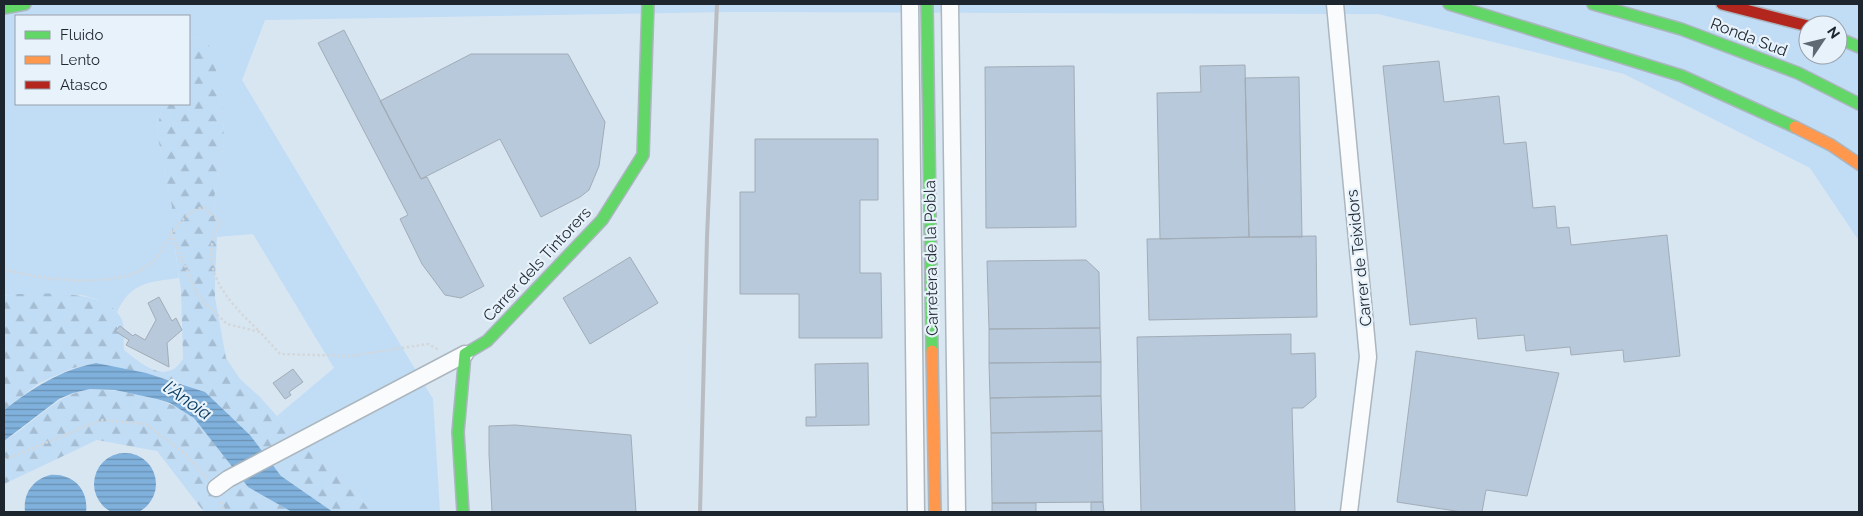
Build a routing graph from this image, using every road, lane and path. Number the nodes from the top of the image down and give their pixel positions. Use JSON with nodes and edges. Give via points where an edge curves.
{"nodes":[{"id":1,"x":25,"y":4,"type":"edge"},
{"id":2,"x":928,"y":4,"type":"edge"},
{"id":3,"x":950,"y":4,"type":"edge"},
{"id":4,"x":1335,"y":4,"type":"edge"},
{"id":5,"x":1449,"y":4,"type":"edge"},
{"id":6,"x":1593,"y":4,"type":"edge"},
{"id":7,"x":1722,"y":4,"type":"edge"},
{"id":8,"x":910,"y":5,"type":"edge"},
{"id":9,"x":648,"y":6,"type":"edge"},
{"id":10,"x":4,"y":8,"type":"edge"},
{"id":11,"x":1798,"y":23,"type":"edge"},
{"id":12,"x":1859,"y":104,"type":"edge"},
{"id":13,"x":1859,"y":164,"type":"edge"},
{"id":14,"x":171,"y":234,"type":"junction"},
{"id":15,"x":4,"y":269,"type":"edge"},
{"id":16,"x":260,"y":332,"type":"junction"},
{"id":17,"x":459,"y":356,"type":"junction"},
{"id":18,"x":4,"y":460,"type":"edge"},
{"id":19,"x":222,"y":484,"type":"joint"},
{"id":20,"x":463,"y":512,"type":"edge"},
{"id":21,"x":916,"y":512,"type":"edge"},
{"id":22,"x":936,"y":512,"type":"edge"},
{"id":23,"x":957,"y":512,"type":"edge"},
{"id":24,"x":1349,"y":512,"type":"edge"}],
"edges":[{"from":1,"to":10,"type":"main road"},
{"from":2,"to":22,"type":"main road","name":"Carretera de la Pobla"},
{"from":3,"to":23,"type":"street","name":"Carretera de la Pobla"},
{"from":4,"to":24,"type":"street","name":"Carrer de Teixidors","via":[[1368,357]]},
{"from":5,"to":13,"type":"main road","via":[[1682,76],[1816,137]]},
{"from":6,"to":12,"type":"main road","name":"Ronda Sud","via":[[1690,32],[1798,73]]},
{"from":7,"to":11,"type":"main road"},
{"from":8,"to":21,"type":"street","name":"Carretera de la Pobla"},
{"from":9,"to":17,"type":"main road","name":"Carrer dels Tintorers","via":[[643,155],[602,220],[487,341]]},
{"from":14,"to":15,"type":"path","via":[[154,260],[135,274],[118,278],[60,281]]},
{"from":14,"to":16,"type":"path","via":[[198,296],[227,324]]},
{"from":14,"to":16,"type":"path","via":[[190,212],[203,207],[212,213],[220,222],[214,234],[212,254],[215,278],[231,302]]},
{"from":16,"to":17,"type":"path","via":[[280,354],[350,356],[428,344]]},
{"from":17,"to":19,"type":"street"},
{"from":17,"to":20,"type":"main road","via":[[458,432]]},
{"from":18,"to":19,"type":"path","via":[[101,420],[146,424]]}]}
